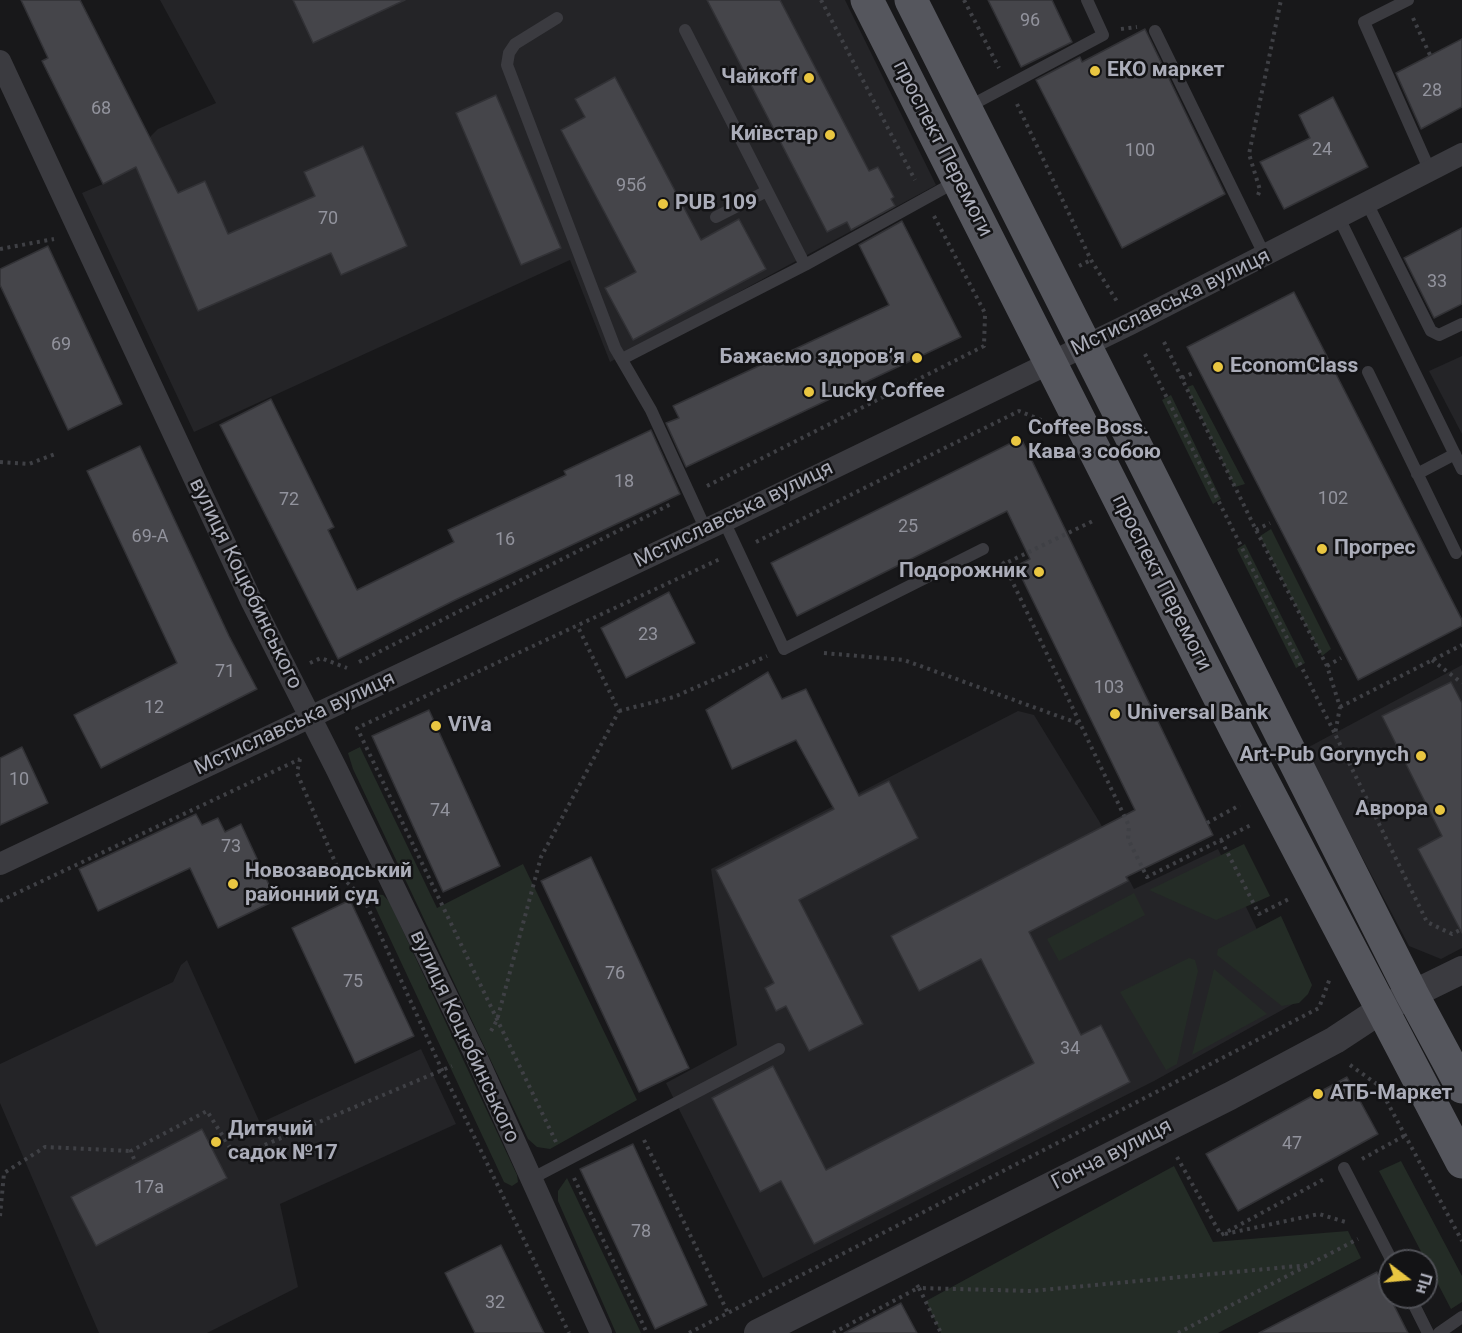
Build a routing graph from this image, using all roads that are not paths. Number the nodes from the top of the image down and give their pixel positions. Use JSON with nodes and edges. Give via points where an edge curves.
{"nodes":[{"id":1,"x":867,"y":0,"type":"edge"},
{"id":2,"x":911,"y":0,"type":"edge"},
{"id":3,"x":1087,"y":0,"type":"edge"},
{"id":4,"x":1406,"y":1,"type":"edge"},
{"id":5,"x":558,"y":18,"type":"dead end"},
{"id":6,"x":685,"y":30,"type":"dead end"},
{"id":7,"x":1155,"y":31,"type":"road end"},
{"id":8,"x":0,"y":61,"type":"edge"},
{"id":9,"x":966,"y":108,"type":"junction"},
{"id":10,"x":1462,"y":154,"type":"edge"},
{"id":11,"x":1430,"y":171,"type":"junction"},
{"id":12,"x":958,"y":181,"type":"junction"},
{"id":13,"x":766,"y":191,"type":"junction"},
{"id":14,"x":1367,"y":203,"type":"junction"},
{"id":15,"x":716,"y":217,"type":"dead end"},
{"id":16,"x":1339,"y":218,"type":"junction"},
{"id":17,"x":1265,"y":256,"type":"junction"},
{"id":18,"x":805,"y":265,"type":"junction"},
{"id":19,"x":1462,"y":324,"type":"edge"},
{"id":20,"x":1086,"y":346,"type":"junction"},
{"id":21,"x":622,"y":359,"type":"junction"},
{"id":22,"x":1050,"y":362,"type":"junction"},
{"id":23,"x":1368,"y":372,"type":"dead end"},
{"id":24,"x":1455,"y":454,"type":"junction"},
{"id":25,"x":1462,"y":469,"type":"edge"},
{"id":26,"x":1418,"y":474,"type":"junction"},
{"id":27,"x":715,"y":525,"type":"junction"},
{"id":28,"x":983,"y":549,"type":"road end"},
{"id":29,"x":1456,"y":553,"type":"dead end"},
{"id":30,"x":310,"y":717,"type":"junction"},
{"id":31,"x":0,"y":864,"type":"edge"},
{"id":32,"x":1462,"y":970,"type":"edge"},
{"id":33,"x":1412,"y":994,"type":"junction"},
{"id":34,"x":1382,"y":1009,"type":"junction"},
{"id":35,"x":779,"y":1049,"type":"dead end"},
{"id":36,"x":1462,"y":1087,"type":"edge"},
{"id":37,"x":1462,"y":1162,"type":"edge"},
{"id":38,"x":1344,"y":1168,"type":"road end"},
{"id":39,"x":529,"y":1180,"type":"junction"},
{"id":40,"x":1386,"y":1249,"type":"edge"},
{"id":41,"x":1416,"y":1309,"type":"edge"},
{"id":42,"x":1462,"y":1317,"type":"edge"},
{"id":43,"x":601,"y":1333,"type":"edge"},
{"id":44,"x":758,"y":1333,"type":"edge"},
{"id":45,"x":1428,"y":1333,"type":"edge"},
{"id":46,"x":1439,"y":1333,"type":"edge"}],
"edges":[{"from":1,"to":12,"type":"main road","name":"проспект Перемоги"},
{"from":2,"to":9,"type":"main road","name":"проспект Перемоги"},
{"from":3,"to":9,"type":"lane","via":[[1103,35]]},
{"from":4,"to":11,"type":"lane","via":[[1364,22]]},
{"from":5,"to":21,"type":"lane","via":[[514,44],[507,65]]},
{"from":6,"to":13,"type":"lane"},
{"from":7,"to":17,"type":"lane"},
{"from":8,"to":30,"type":"street","name":"вулиця Коцюбинського","via":[[242,581]]},
{"from":9,"to":20,"type":"main road","name":"проспект Перемоги"},
{"from":10,"to":11,"type":"street","name":"Мстиславська вулиця"},
{"from":11,"to":14,"type":"street","name":"Мстиславська вулиця"},
{"from":12,"to":18,"type":"lane"},
{"from":12,"to":22,"type":"main road","name":"проспект Перемоги"},
{"from":13,"to":15,"type":"lane"},
{"from":13,"to":18,"type":"lane"},
{"from":14,"to":16,"type":"street","name":"Мстиславська вулиця"},
{"from":14,"to":19,"type":"lane","via":[[1431,331],[1439,335]]},
{"from":16,"to":17,"type":"street","name":"Мстиславська вулиця"},
{"from":16,"to":24,"type":"lane"},
{"from":17,"to":20,"type":"street","name":"Мстиславська вулиця"},
{"from":18,"to":21,"type":"lane"},
{"from":20,"to":22,"type":"street","name":"Мстиславська вулиця"},
{"from":20,"to":33,"type":"main road","name":"проспект Перемоги"},
{"from":21,"to":27,"type":"lane","via":[[651,410],[690,495]]},
{"from":22,"to":27,"type":"street","name":"Мстиславська вулиця"},
{"from":22,"to":34,"type":"main road","name":"проспект Перемоги"},
{"from":23,"to":26,"type":"lane"},
{"from":24,"to":25,"type":"lane"},
{"from":24,"to":26,"type":"lane"},
{"from":26,"to":29,"type":"lane"},
{"from":27,"to":28,"type":"lane","via":[[738,551],[784,649]]},
{"from":27,"to":30,"type":"street","name":"Мстиславська вулиця"},
{"from":30,"to":31,"type":"street","name":"Мстиславська вулиця"},
{"from":30,"to":39,"type":"street","name":"вулиця Коцюбинського","via":[[476,1056]]},
{"from":32,"to":33,"type":"street","name":"Гонча вулиця"},
{"from":33,"to":34,"type":"street","name":"Гонча вулиця"},
{"from":33,"to":36,"type":"main road","name":"проспект Перемоги"},
{"from":34,"to":37,"type":"main road","name":"проспект Перемоги"},
{"from":34,"to":44,"type":"street","name":"Гонча вулиця","via":[[1335,1040],[1230,1096]]},
{"from":35,"to":39,"type":"lane"},
{"from":38,"to":40,"type":"lane"},
{"from":39,"to":43,"type":"street","name":"вулиця Коцюбинського"},
{"from":41,"to":45,"type":"lane"},
{"from":42,"to":46,"type":"lane"}]}
